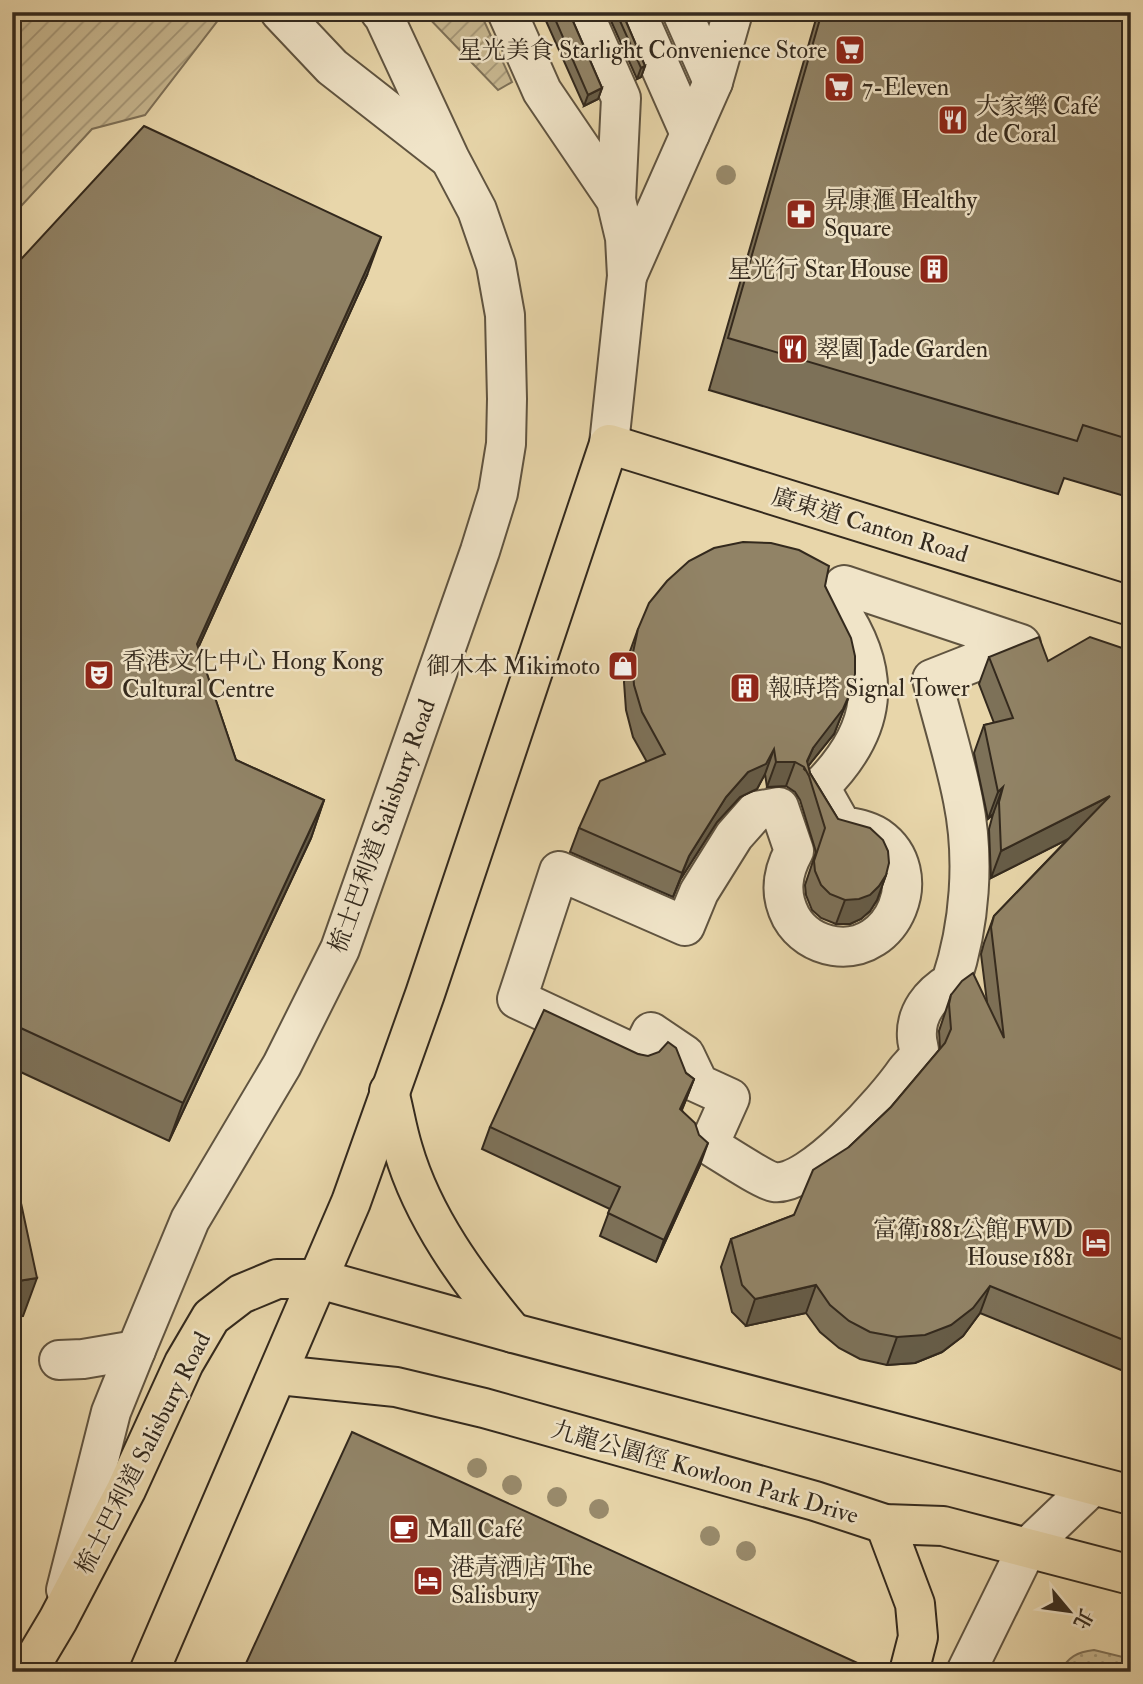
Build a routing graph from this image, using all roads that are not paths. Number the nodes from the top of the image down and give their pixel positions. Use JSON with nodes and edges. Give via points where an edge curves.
{"nodes":[{"id":1,"x":280,"y":12,"type":"edge"},
{"id":2,"x":380,"y":12,"type":"edge"},
{"id":3,"x":507,"y":12,"type":"edge"},
{"id":4,"x":583,"y":12,"type":"edge"},
{"id":5,"x":636,"y":12,"type":"edge"},
{"id":6,"x":682,"y":12,"type":"edge"},
{"id":7,"x":731,"y":14,"type":"edge"},
{"id":8,"x":713,"y":82,"type":"junction"},
{"id":9,"x":690,"y":134,"type":"junction"},
{"id":10,"x":450,"y":159,"type":"junction"},
{"id":11,"x":616,"y":200,"type":"junction"},
{"id":12,"x":627,"y":276,"type":"junction"},
{"id":13,"x":609,"y":444,"type":"junction"},
{"id":14,"x":1131,"y":606,"type":"edge"},
{"id":15,"x":932,"y":679,"type":"joint"},
{"id":16,"x":389,"y":1091,"type":"junction"},
{"id":17,"x":320,"y":1279,"type":"junction"},
{"id":18,"x":513,"y":1334,"type":"junction"},
{"id":19,"x":136,"y":1350,"type":"junction"},
{"id":20,"x":59,"y":1360,"type":"dead end"},
{"id":21,"x":279,"y":1375,"type":"junction"},
{"id":22,"x":1092,"y":1486,"type":"junction"},
{"id":23,"x":1131,"y":1495,"type":"edge"},
{"id":24,"x":885,"y":1524,"type":"junction"},
{"id":25,"x":1027,"y":1548,"type":"junction"},
{"id":26,"x":1131,"y":1575,"type":"edge"},
{"id":27,"x":58,"y":1620,"type":"junction"},
{"id":28,"x":27,"y":1672,"type":"edge"},
{"id":29,"x":149,"y":1672,"type":"edge"},
{"id":30,"x":909,"y":1672,"type":"edge"},
{"id":31,"x":966,"y":1672,"type":"edge"}],
"edges":[{"from":1,"to":10,"type":"street","via":[[332,67]]},
{"from":2,"to":10,"type":"street","name":"梳士巴利道 Salisbury Road"},
{"from":3,"to":11,"type":"street","via":[[542,91]]},
{"from":4,"to":11,"type":"street","via":[[621,98]]},
{"from":5,"to":9,"type":"street"},
{"from":6,"to":8,"type":"street"},
{"from":7,"to":8,"type":"street"},
{"from":8,"to":9,"type":"street"},
{"from":9,"to":12,"type":"street"},
{"from":10,"to":19,"type":"street","name":"梳士巴利道 Salisbury Road","via":[[477,210],[496,265],[505,315],[508,399],[498,493],[340,949],[282,1065],[190,1220]]},
{"from":11,"to":12,"type":"street"},
{"from":12,"to":13,"type":"street"},
{"from":13,"to":14,"type":"main road","name":"廣東道 Canton Road"},
{"from":13,"to":16,"type":"main road"},
{"from":15,"to":15,"type":"street","via":[[964,800],[968,843],[965,930],[954,973],[951,982],[922,1011],[917,1025],[919,1053],[873,1113],[797,1176],[772,1182],[709,1145],[730,1098],[695,1082],[685,1055],[651,1032],[639,1056],[517,999],[559,871],[685,926],[715,864],[756,811],[779,807],[794,851],[785,868],[786,906],[807,936],[843,947],[878,935],[900,905],[900,867],[878,837],[842,826],[820,787],[846,758],[866,715],[865,657],[838,607],[844,585],[1021,644]]},
{"from":16,"to":17,"type":"main road"},
{"from":16,"to":18,"type":"main road","via":[[403,1150],[422,1199],[476,1289]]},
{"from":17,"to":18,"type":"main road"},
{"from":17,"to":21,"type":"main road"},
{"from":17,"to":27,"type":"main road","name":"梳士巴利道 Salisbury Road","via":[[277,1279],[241,1294],[211,1317]]},
{"from":18,"to":22,"type":"main road"},
{"from":19,"to":20,"type":"street"},
{"from":19,"to":27,"type":"street","name":"梳士巴利道 Salisbury Road","via":[[111,1412]]},
{"from":21,"to":24,"type":"main road","name":"九龍公園徑 Kowloon Park Drive","via":[[396,1387],[484,1408]]},
{"from":21,"to":29,"type":"main road"},
{"from":22,"to":23,"type":"main road"},
{"from":22,"to":25,"type":"street"},
{"from":24,"to":25,"type":"main road","name":"九龍公園徑 Kowloon Park Drive","via":[[943,1527]]},
{"from":24,"to":30,"type":"main road","via":[[915,1604],[918,1637]]},
{"from":25,"to":26,"type":"main road","name":"九龍公園徑 Kowloon Park Drive"},
{"from":25,"to":31,"type":"street"},
{"from":27,"to":28,"type":"main road","name":"梳士巴利道 Salisbury Road"}]}
